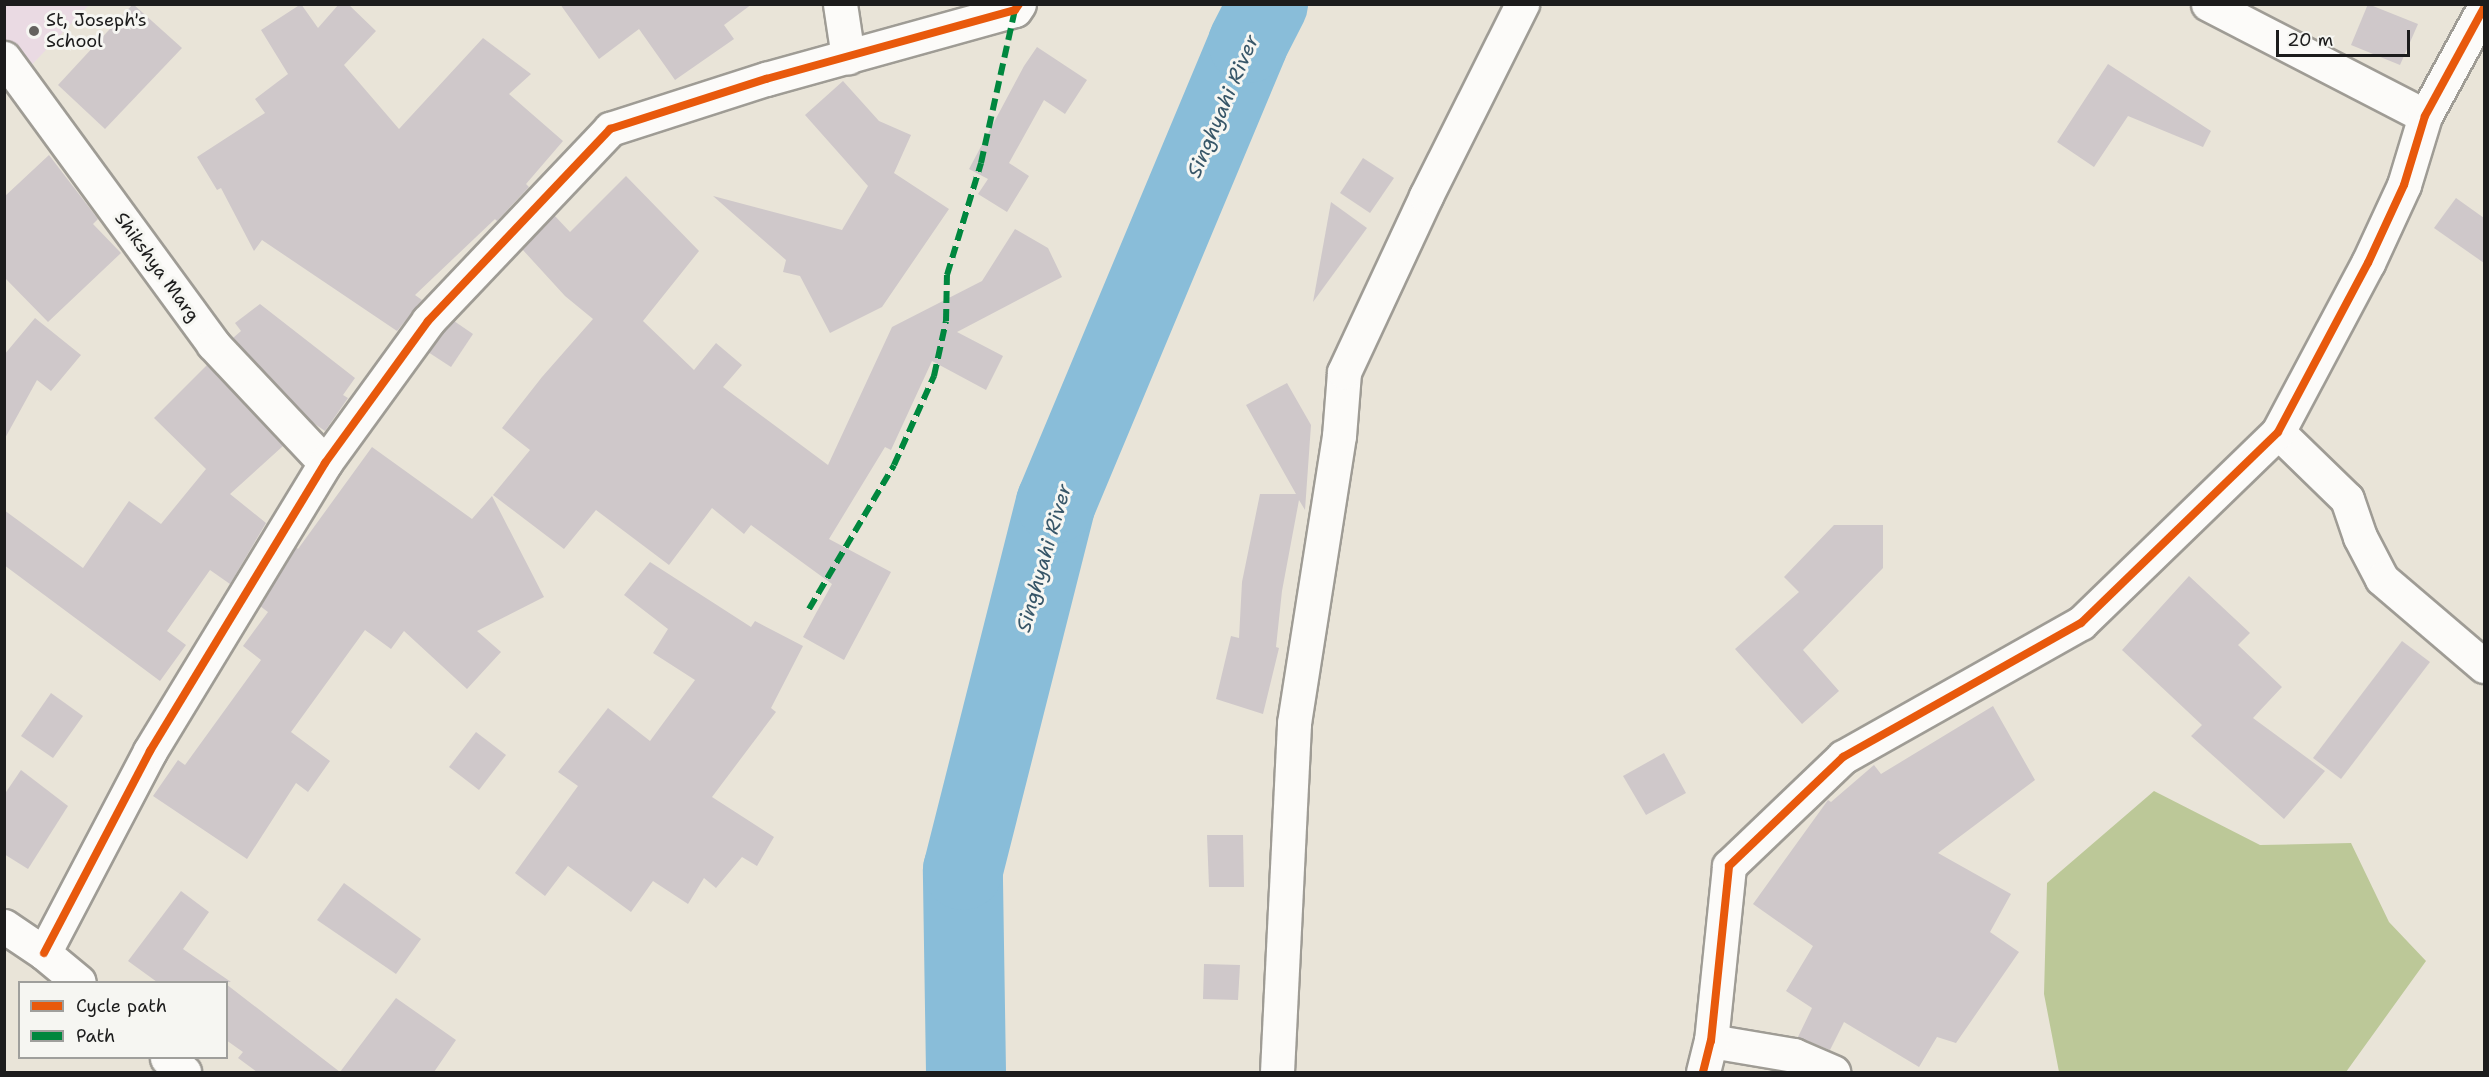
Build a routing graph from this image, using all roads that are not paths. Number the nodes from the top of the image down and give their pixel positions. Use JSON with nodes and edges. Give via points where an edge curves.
{"nodes":[{"id":1,"x":840,"y":4,"type":"edge"},
{"id":2,"x":1019,"y":4,"type":"edge"},
{"id":3,"x":1522,"y":4,"type":"edge"},
{"id":4,"x":2208,"y":4,"type":"edge"},
{"id":5,"x":2484,"y":8,"type":"edge"},
{"id":6,"x":848,"y":57,"type":"junction"},
{"id":7,"x":4,"y":58,"type":"edge"},
{"id":8,"x":2425,"y":116,"type":"junction"},
{"id":9,"x":2278,"y":432,"type":"junction"},
{"id":10,"x":325,"y":463,"type":"junction"},
{"id":11,"x":2484,"y":666,"type":"edge"},
{"id":12,"x":4,"y":926,"type":"edge"},
{"id":13,"x":44,"y":953,"type":"junction"},
{"id":14,"x":78,"y":981,"type":"edge"},
{"id":15,"x":1711,"y":1041,"type":"junction"},
{"id":16,"x":168,"y":1059,"type":"edge"},
{"id":17,"x":184,"y":1072,"type":"edge"},
{"id":18,"x":1277,"y":1072,"type":"edge"},
{"id":19,"x":1703,"y":1072,"type":"edge"},
{"id":20,"x":1833,"y":1072,"type":"edge"}],
"edges":[{"from":1,"to":6,"type":"street"},
{"from":2,"to":6,"type":"street","via":[[1015,10]]},
{"from":3,"to":18,"type":"street","via":[[1344,372],[1339,436],[1294,723]]},
{"from":4,"to":8,"type":"street"},
{"from":5,"to":8,"type":"street"},
{"from":6,"to":10,"type":"street","via":[[610,129],[428,321]]},
{"from":7,"to":10,"type":"street","name":"Shikshya Marg","via":[[213,344]]},
{"from":8,"to":9,"type":"street","via":[[2404,185],[2368,263]]},
{"from":9,"to":11,"type":"street","via":[[2347,499],[2360,537],[2382,579]]},
{"from":9,"to":15,"type":"street","via":[[2081,623],[1843,757],[1729,866]]},
{"from":10,"to":13,"type":"street","via":[[150,751]]},
{"from":12,"to":13,"type":"street"},
{"from":13,"to":14,"type":"street"},
{"from":15,"to":19,"type":"street"},
{"from":15,"to":20,"type":"street","via":[[1794,1055]]},
{"from":16,"to":17,"type":"street"}]}
